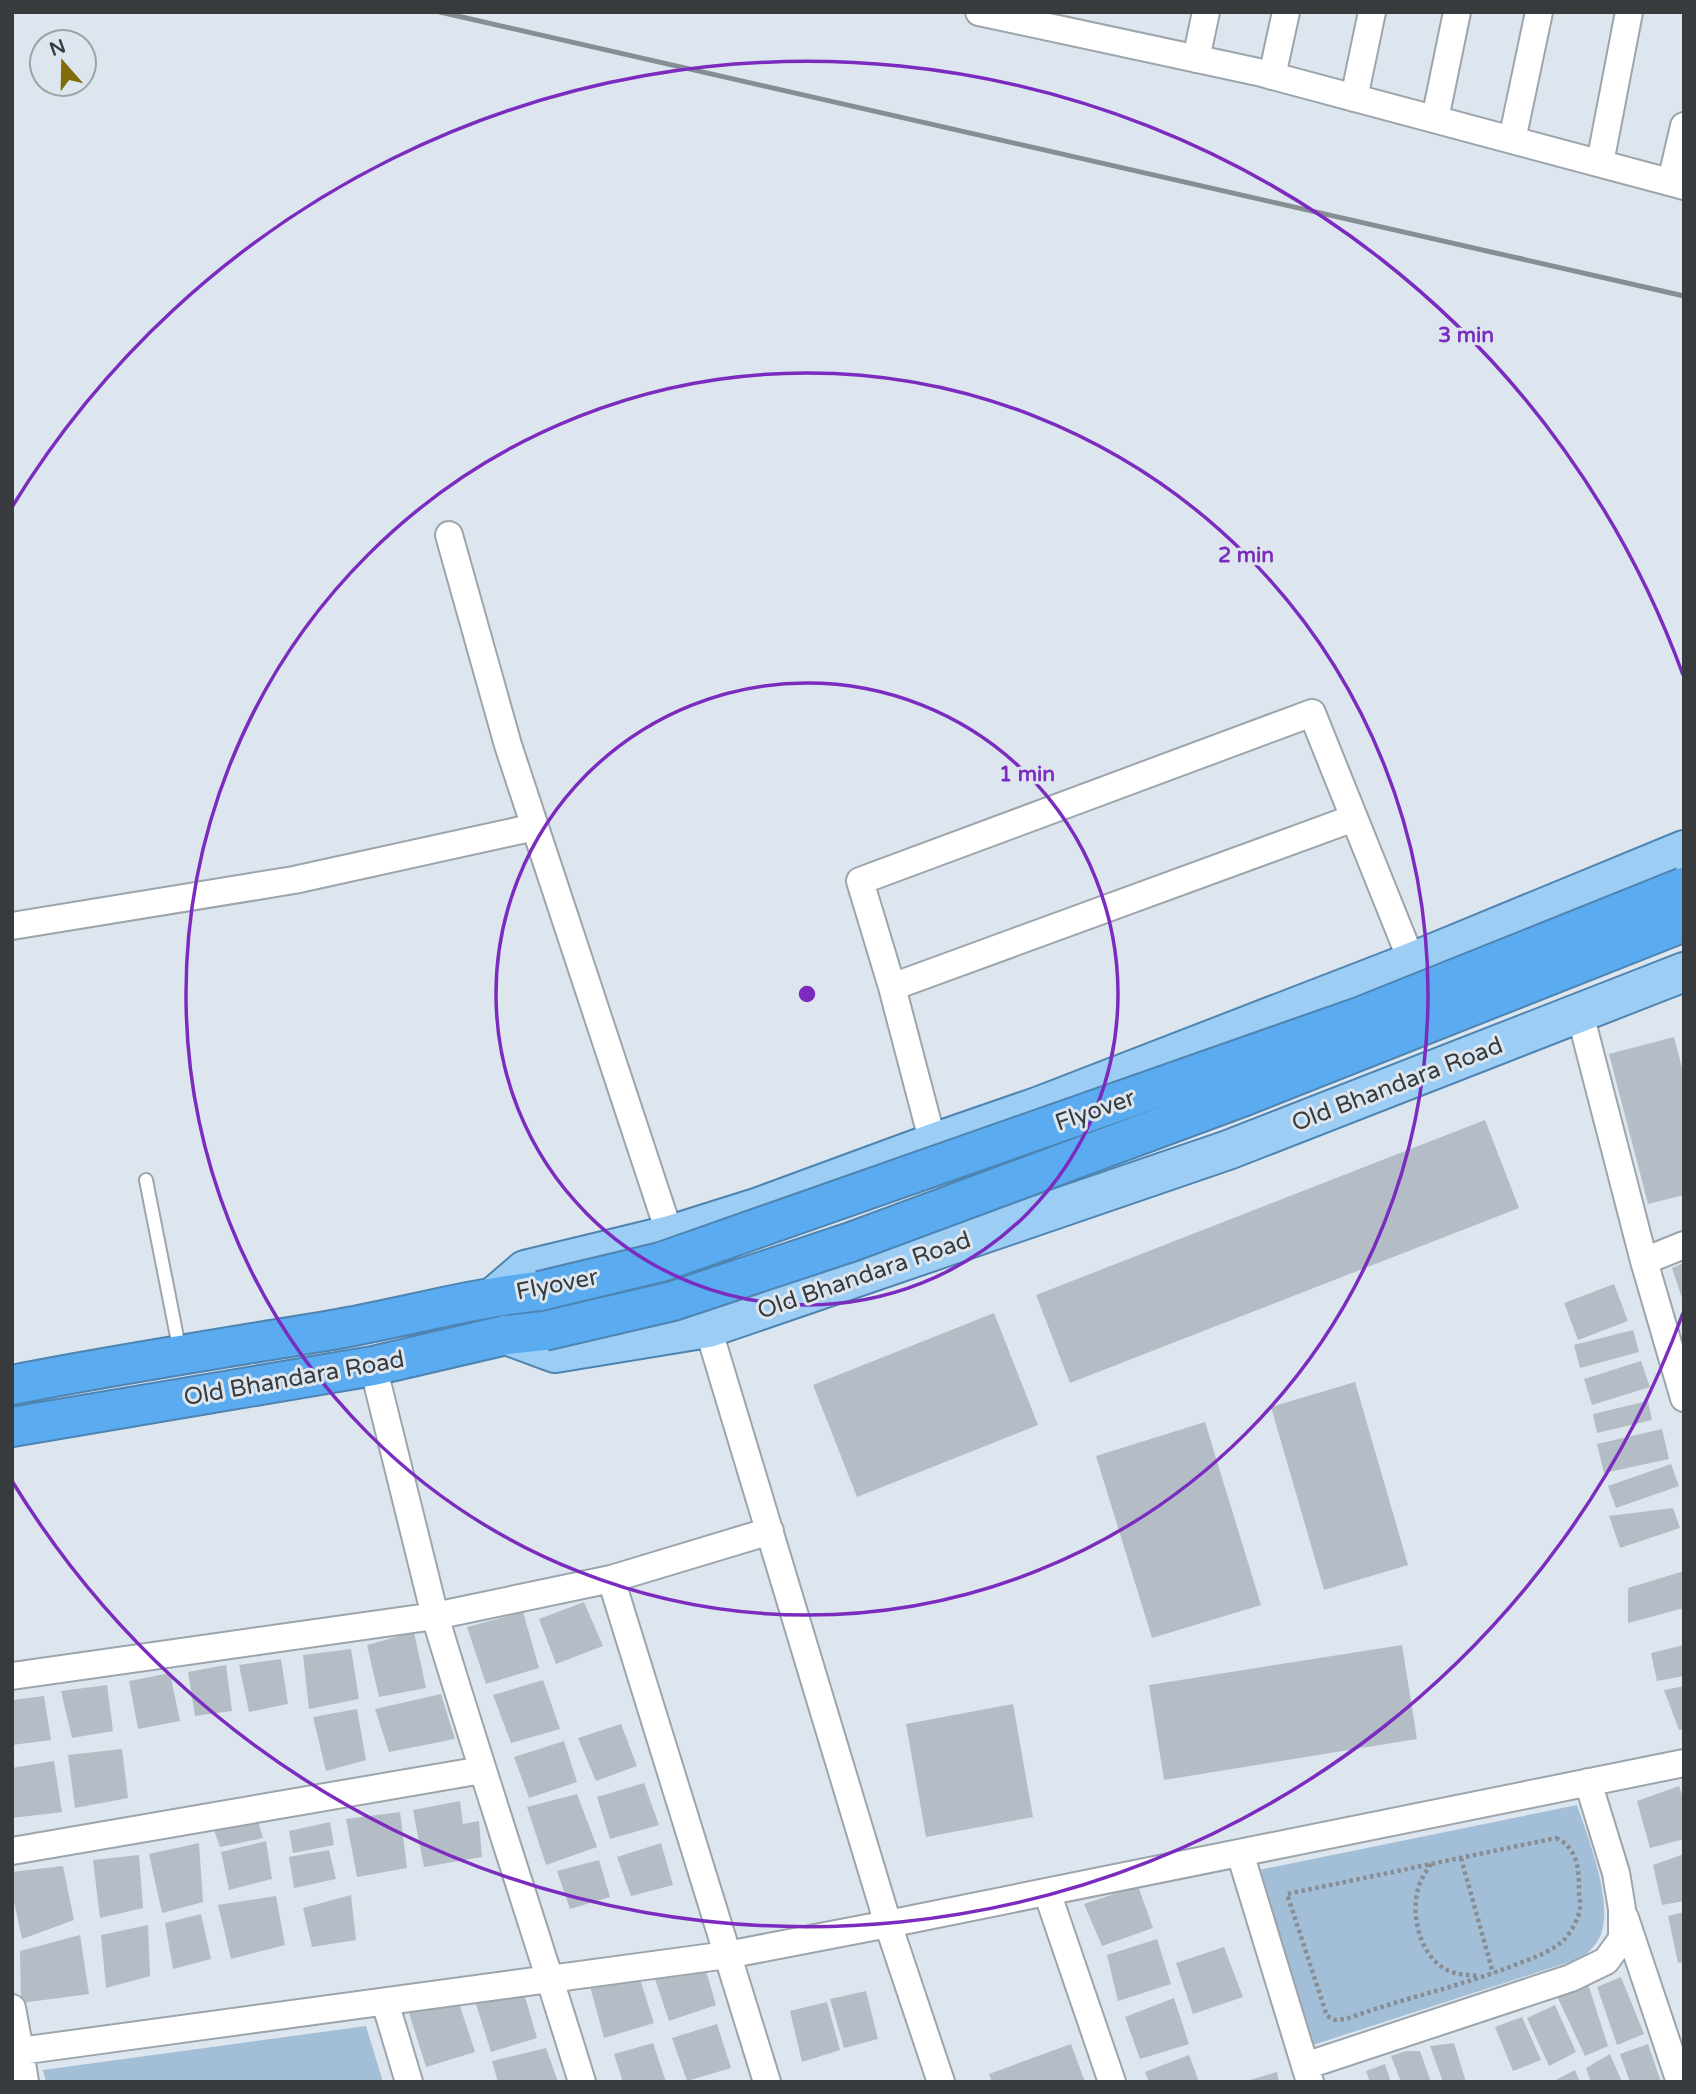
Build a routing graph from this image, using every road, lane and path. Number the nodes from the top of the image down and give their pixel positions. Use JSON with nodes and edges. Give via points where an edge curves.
{"nodes":[{"id":1,"x":979,"y":12,"type":"edge"},
{"id":2,"x":1206,"y":12,"type":"edge"},
{"id":3,"x":1286,"y":12,"type":"edge"},
{"id":4,"x":1372,"y":12,"type":"edge"},
{"id":5,"x":1457,"y":12,"type":"edge"},
{"id":6,"x":1539,"y":12,"type":"edge"},
{"id":7,"x":1629,"y":12,"type":"edge"},
{"id":8,"x":1038,"y":18,"type":"edge"},
{"id":9,"x":1196,"y":59,"type":"junction"},
{"id":10,"x":1272,"y":76,"type":"junction"},
{"id":11,"x":1354,"y":98,"type":"junction"},
{"id":12,"x":1435,"y":119,"type":"junction"},
{"id":13,"x":1684,"y":127,"type":"edge"},
{"id":14,"x":1512,"y":140,"type":"junction"},
{"id":15,"x":1600,"y":163,"type":"junction"},
{"id":16,"x":1677,"y":184,"type":"edge"},
{"id":17,"x":449,"y":535,"type":"dead end"},
{"id":18,"x":1354,"y":818,"type":"junction"},
{"id":19,"x":535,"y":828,"type":"junction"},
{"id":20,"x":1684,"y":850,"type":"edge"},
{"id":21,"x":1684,"y":887,"type":"edge"},
{"id":22,"x":1684,"y":922,"type":"edge"},
{"id":23,"x":12,"y":926,"type":"edge"},
{"id":24,"x":1412,"y":962,"type":"junction"},
{"id":25,"x":1684,"y":972,"type":"edge"},
{"id":26,"x":892,"y":987,"type":"junction"},
{"id":27,"x":1580,"y":1014,"type":"junction"},
{"id":28,"x":933,"y":1143,"type":"junction"},
{"id":29,"x":146,"y":1180,"type":"dead end"},
{"id":30,"x":670,"y":1235,"type":"junction"},
{"id":31,"x":1684,"y":1245,"type":"edge"},
{"id":32,"x":1644,"y":1261,"type":"junction"},
{"id":33,"x":496,"y":1295,"type":"junction"},
{"id":34,"x":708,"y":1328,"type":"junction"},
{"id":35,"x":506,"y":1335,"type":"junction"},
{"id":36,"x":180,"y":1354,"type":"junction"},
{"id":37,"x":373,"y":1366,"type":"junction"},
{"id":38,"x":12,"y":1385,"type":"edge"},
{"id":39,"x":1684,"y":1398,"type":"edge"},
{"id":40,"x":12,"y":1427,"type":"edge"},
{"id":41,"x":770,"y":1531,"type":"junction"},
{"id":42,"x":611,"y":1579,"type":"junction"},
{"id":43,"x":435,"y":1616,"type":"junction"},
{"id":44,"x":12,"y":1676,"type":"edge"},
{"id":45,"x":1684,"y":1763,"type":"edge"},
{"id":46,"x":482,"y":1770,"type":"junction"},
{"id":47,"x":1588,"y":1782,"type":"junction"},
{"id":48,"x":12,"y":1851,"type":"edge"},
{"id":49,"x":1240,"y":1853,"type":"junction"},
{"id":50,"x":1461,"y":1858,"type":"junction"},
{"id":51,"x":1432,"y":1864,"type":"junction"},
{"id":52,"x":1047,"y":1892,"type":"junction"},
{"id":53,"x":1622,"y":1909,"type":"junction"},
{"id":54,"x":888,"y":1924,"type":"junction"},
{"id":55,"x":727,"y":1955,"type":"junction"},
{"id":56,"x":1493,"y":1973,"type":"junction"},
{"id":57,"x":1482,"y":1976,"type":"junction"},
{"id":58,"x":551,"y":1979,"type":"junction"},
{"id":59,"x":385,"y":2001,"type":"junction"},
{"id":60,"x":12,"y":2008,"type":"edge"},
{"id":61,"x":20,"y":2051,"type":"junction"},
{"id":62,"x":1307,"y":2074,"type":"edge"},
{"id":63,"x":25,"y":2082,"type":"edge"},
{"id":64,"x":409,"y":2082,"type":"edge"},
{"id":65,"x":582,"y":2082,"type":"edge"},
{"id":66,"x":767,"y":2082,"type":"edge"},
{"id":67,"x":941,"y":2082,"type":"edge"},
{"id":68,"x":1112,"y":2082,"type":"edge"},
{"id":69,"x":1680,"y":2082,"type":"edge"}],
"edges":[{"from":1,"to":8,"type":"street"},
{"from":2,"to":9,"type":"street"},
{"from":3,"to":10,"type":"street"},
{"from":4,"to":11,"type":"street"},
{"from":5,"to":12,"type":"street"},
{"from":6,"to":14,"type":"street"},
{"from":7,"to":15,"type":"street"},
{"from":8,"to":9,"type":"street"},
{"from":9,"to":10,"type":"street"},
{"from":10,"to":11,"type":"street"},
{"from":11,"to":12,"type":"street"},
{"from":12,"to":14,"type":"street"},
{"from":13,"to":16,"type":"street"},
{"from":14,"to":15,"type":"street"},
{"from":15,"to":16,"type":"street"},
{"from":17,"to":19,"type":"street"},
{"from":18,"to":24,"type":"street"},
{"from":18,"to":26,"type":"street"},
{"from":18,"to":26,"type":"street","via":[[1312,713],[860,881]]},
{"from":19,"to":23,"type":"street","via":[[294,880]]},
{"from":19,"to":30,"type":"street"},
{"from":20,"to":24,"type":"main road"},
{"from":21,"to":33,"type":"highway","name":"Flyover","bridge":true,"via":[[1363,1016],[661,1262],[540,1291]]},
{"from":22,"to":35,"type":"highway","name":"Flyover","bridge":true,"via":[[1242,1097],[850,1242],[673,1301],[544,1331]]},
{"from":24,"to":28,"type":"main road"},
{"from":25,"to":27,"type":"main road","name":"Old Bhandara Road"},
{"from":26,"to":28,"type":"street"},
{"from":27,"to":32,"type":"street"},
{"from":27,"to":34,"type":"main road","name":"Old Bhandara Road","via":[[1228,1150]]},
{"from":28,"to":30,"type":"main road","via":[[759,1208]]},
{"from":29,"to":36,"type":"lane"},
{"from":30,"to":33,"type":"main road","via":[[525,1270]]},
{"from":30,"to":34,"type":"street"},
{"from":31,"to":32,"type":"street"},
{"from":32,"to":39,"type":"street"},
{"from":33,"to":36,"type":"highway","name":"Flyover","via":[[335,1329]]},
{"from":34,"to":35,"type":"main road","name":"Old Bhandara Road","via":[[555,1353]]},
{"from":34,"to":41,"type":"street"},
{"from":35,"to":37,"type":"highway","name":"Old Bhandara Road"},
{"from":36,"to":38,"type":"highway","name":"Flyover"},
{"from":37,"to":40,"type":"highway","name":"Old Bhandara Road"},
{"from":37,"to":43,"type":"street"},
{"from":41,"to":42,"type":"street"},
{"from":41,"to":54,"type":"street"},
{"from":42,"to":43,"type":"street"},
{"from":42,"to":55,"type":"street"},
{"from":43,"to":44,"type":"street"},
{"from":43,"to":46,"type":"street"},
{"from":45,"to":47,"type":"street"},
{"from":46,"to":48,"type":"street"},
{"from":46,"to":58,"type":"street"},
{"from":47,"to":49,"type":"street"},
{"from":47,"to":53,"type":"street","via":[[1616,1873]]},
{"from":49,"to":52,"type":"street"},
{"from":49,"to":62,"type":"street"},
{"from":50,"to":51,"type":"path"},
{"from":50,"to":56,"type":"path"},
{"from":50,"to":56,"type":"path","via":[[1556,1838],[1567,1843],[1578,1867],[1580,1909],[1564,1940],[1544,1954]]},
{"from":51,"to":57,"type":"path","via":[[1416,1897],[1424,1947],[1453,1973]]},
{"from":51,"to":57,"type":"path","via":[[1287,1894],[1327,2016],[1346,2019]]},
{"from":52,"to":54,"type":"street"},
{"from":52,"to":68,"type":"street"},
{"from":53,"to":62,"type":"street","via":[[1622,1939],[1606,1961],[1571,1978]]},
{"from":53,"to":69,"type":"street"},
{"from":54,"to":55,"type":"street"},
{"from":54,"to":67,"type":"street"},
{"from":55,"to":58,"type":"street"},
{"from":55,"to":66,"type":"street"},
{"from":56,"to":57,"type":"path"},
{"from":58,"to":59,"type":"street"},
{"from":58,"to":65,"type":"street"},
{"from":59,"to":61,"type":"street"},
{"from":59,"to":64,"type":"street"},
{"from":60,"to":61,"type":"street"},
{"from":61,"to":63,"type":"street"}]}
